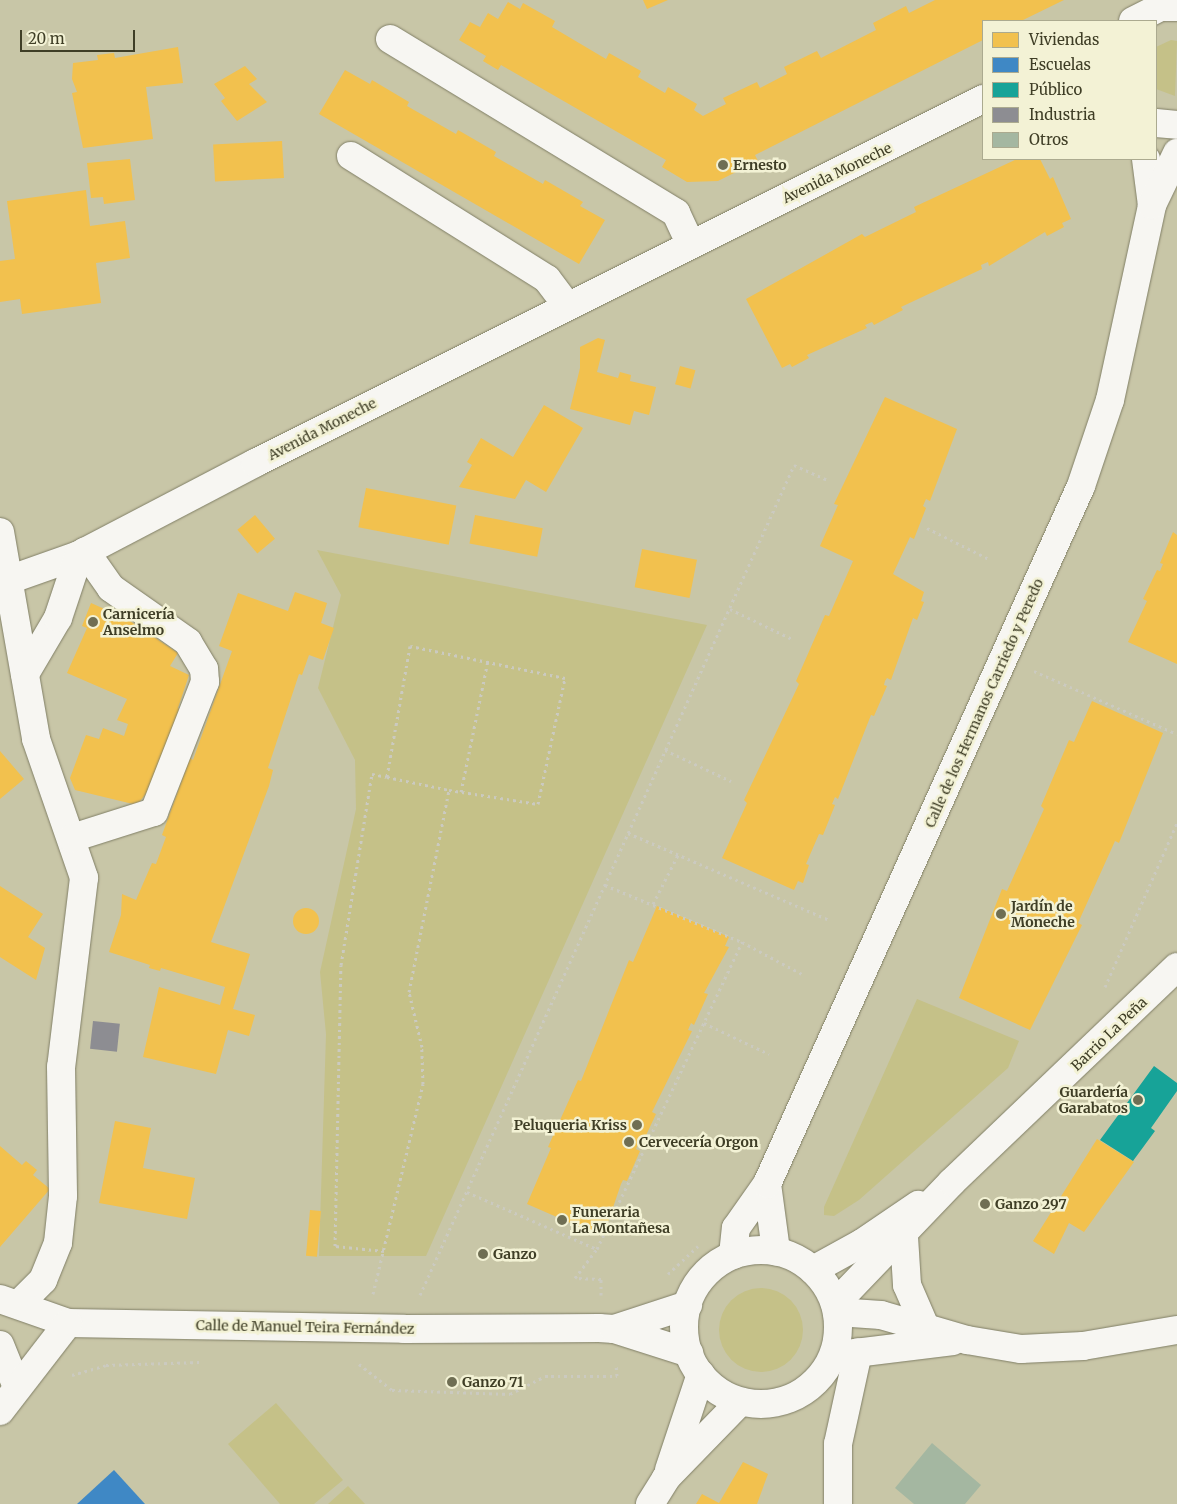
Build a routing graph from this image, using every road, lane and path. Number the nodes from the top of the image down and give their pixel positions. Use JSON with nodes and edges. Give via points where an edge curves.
{"nodes":[{"id":1,"x":1170,"y":5,"type":"edge"},
{"id":2,"x":1135,"y":20,"type":"edge"},
{"id":3,"x":390,"y":39,"type":"dead end"},
{"id":4,"x":982,"y":100,"type":"edge"},
{"id":5,"x":1157,"y":123,"type":"edge"},
{"id":6,"x":1177,"y":125,"type":"edge"},
{"id":7,"x":1177,"y":153,"type":"edge"},
{"id":8,"x":351,"y":156,"type":"dead end"},
{"id":9,"x":1146,"y":160,"type":"edge"},
{"id":10,"x":1152,"y":205,"type":"junction"},
{"id":11,"x":691,"y":245,"type":"junction"},
{"id":12,"x":567,"y":306,"type":"junction"},
{"id":13,"x":828,"y":480,"type":"dead end"},
{"id":14,"x":927,"y":528,"type":"dead end"},
{"id":15,"x":0,"y":532,"type":"edge"},
{"id":16,"x":82,"y":553,"type":"junction"},
{"id":17,"x":989,"y":559,"type":"dead end"},
{"id":18,"x":35,"y":571,"type":"junction"},
{"id":19,"x":5,"y":582,"type":"edge"},
{"id":20,"x":730,"y":609,"type":"junction"},
{"id":21,"x":58,"y":618,"type":"junction"},
{"id":22,"x":794,"y":640,"type":"dead end"},
{"id":23,"x":0,"y":643,"type":"edge"},
{"id":24,"x":1004,"y":658,"type":"junction"},
{"id":25,"x":488,"y":662,"type":"junction"},
{"id":26,"x":25,"y":674,"type":"junction"},
{"id":27,"x":1177,"y":734,"type":"edge"},
{"id":28,"x":665,"y":750,"type":"junction"},
{"id":29,"x":387,"y":777,"type":"junction"},
{"id":30,"x":731,"y":781,"type":"dead end"},
{"id":31,"x":449,"y":790,"type":"junction"},
{"id":32,"x":461,"y":792,"type":"junction"},
{"id":33,"x":1177,"y":823,"type":"edge"},
{"id":34,"x":628,"y":833,"type":"junction"},
{"id":35,"x":72,"y":838,"type":"junction"},
{"id":36,"x":679,"y":853,"type":"junction"},
{"id":37,"x":605,"y":884,"type":"junction"},
{"id":38,"x":653,"y":904,"type":"junction"},
{"id":39,"x":829,"y":920,"type":"dead end"},
{"id":40,"x":742,"y":942,"type":"junction"},
{"id":41,"x":1177,"y":967,"type":"edge"},
{"id":42,"x":802,"y":974,"type":"dead end"},
{"id":43,"x":704,"y":1023,"type":"junction"},
{"id":44,"x":1119,"y":1025,"type":"junction"},
{"id":45,"x":769,"y":1054,"type":"dead end"},
{"id":46,"x":952,"y":1182,"type":"junction"},
{"id":47,"x":767,"y":1184,"type":"junction"},
{"id":48,"x":467,"y":1192,"type":"junction"},
{"id":49,"x":904,"y":1236,"type":"junction"},
{"id":50,"x":704,"y":1240,"type":"dead end"},
{"id":51,"x":597,"y":1249,"type":"junction"},
{"id":52,"x":384,"y":1251,"type":"junction"},
{"id":53,"x":776,"y":1251,"type":"junction"},
{"id":54,"x":733,"y":1255,"type":"junction"},
{"id":55,"x":813,"y":1270,"type":"junction"},
{"id":56,"x":664,"y":1276,"type":"dead end"},
{"id":57,"x":9,"y":1302,"type":"edge"},
{"id":58,"x":688,"y":1306,"type":"junction"},
{"id":59,"x":836,"y":1308,"type":"junction"},
{"id":60,"x":68,"y":1323,"type":"junction"},
{"id":61,"x":364,"y":1329,"type":"junction"},
{"id":62,"x":404,"y":1329,"type":"junction"},
{"id":63,"x":607,"y":1329,"type":"junction"},
{"id":64,"x":926,"y":1329,"type":"junction"},
{"id":65,"x":1177,"y":1330,"type":"edge"},
{"id":66,"x":967,"y":1340,"type":"junction"},
{"id":67,"x":0,"y":1345,"type":"edge"},
{"id":68,"x":845,"y":1354,"type":"junction"},
{"id":69,"x":204,"y":1362,"type":"dead end"},
{"id":70,"x":357,"y":1363,"type":"dead end"},
{"id":71,"x":695,"y":1363,"type":"junction"},
{"id":72,"x":66,"y":1377,"type":"dead end"},
{"id":73,"x":17,"y":1387,"type":"junction"},
{"id":74,"x":740,"y":1402,"type":"junction"},
{"id":75,"x":0,"y":1411,"type":"edge"},
{"id":76,"x":666,"y":1478,"type":"junction"},
{"id":77,"x":650,"y":1504,"type":"edge"},
{"id":78,"x":838,"y":1504,"type":"edge"}],
"edges":[{"from":1,"to":2,"type":"street"},
{"from":3,"to":11,"type":"street","via":[[676,213]]},
{"from":4,"to":11,"type":"street","name":"Avenida Moneche"},
{"from":5,"to":6,"type":"street"},
{"from":7,"to":10,"type":"street","name":"Calle de los Hermanos Carriedo y Peredo"},
{"from":8,"to":12,"type":"street","via":[[547,279]]},
{"from":9,"to":10,"type":"street","name":"Calle de los Hermanos Carriedo y Peredo"},
{"from":10,"to":24,"type":"street","name":"Calle de los Hermanos Carriedo y Peredo","via":[[1110,400],[1096,448]]},
{"from":11,"to":12,"type":"street","name":"Avenida Moneche"},
{"from":12,"to":16,"type":"street","name":"Avenida Moneche"},
{"from":13,"to":20,"type":"path","via":[[794,465]]},
{"from":14,"to":17,"type":"path"},
{"from":15,"to":19,"type":"street"},
{"from":16,"to":18,"type":"street","name":"Avenida Moneche"},
{"from":16,"to":21,"type":"street"},
{"from":16,"to":35,"type":"street","via":[[111,588],[188,642],[204,669],[205,682],[154,812]]},
{"from":18,"to":19,"type":"street","name":"Avenida Moneche"},
{"from":18,"to":21,"type":"street"},
{"from":19,"to":26,"type":"street"},
{"from":20,"to":22,"type":"path"},
{"from":20,"to":28,"type":"path"},
{"from":21,"to":26,"type":"street"},
{"from":23,"to":26,"type":"street"},
{"from":24,"to":27,"type":"path"},
{"from":24,"to":47,"type":"street","name":"Calle de los Hermanos Carriedo y Peredo"},
{"from":25,"to":29,"type":"path","via":[[410,646]]},
{"from":25,"to":32,"type":"path"},
{"from":25,"to":32,"type":"path","via":[[565,678],[538,804]]},
{"from":26,"to":35,"type":"street","via":[[36,739]]},
{"from":28,"to":30,"type":"path"},
{"from":28,"to":34,"type":"path"},
{"from":29,"to":31,"type":"path"},
{"from":29,"to":52,"type":"path","via":[[372,774],[341,965],[335,1246]]},
{"from":31,"to":32,"type":"path"},
{"from":31,"to":52,"type":"path","via":[[409,992],[422,1047],[424,1084]]},
{"from":33,"to":44,"type":"path","via":[[1097,1005]]},
{"from":34,"to":36,"type":"path"},
{"from":34,"to":37,"type":"path"},
{"from":35,"to":57,"type":"street","via":[[84,878],[60,1067],[63,1196],[58,1243],[43,1280]]},
{"from":36,"to":38,"type":"path"},
{"from":36,"to":39,"type":"path"},
{"from":37,"to":38,"type":"path"},
{"from":37,"to":48,"type":"path"},
{"from":38,"to":40,"type":"path"},
{"from":40,"to":42,"type":"path"},
{"from":40,"to":43,"type":"path"},
{"from":41,"to":44,"type":"street","name":"Barrio La Peña"},
{"from":43,"to":45,"type":"path"},
{"from":43,"to":51,"type":"path"},
{"from":44,"to":46,"type":"street","name":"Barrio La Peña"},
{"from":46,"to":49,"type":"street","name":"Barrio La Peña"},
{"from":46,"to":55,"type":"street","name":"Barrio La Peña","via":[[862,1243]]},
{"from":47,"to":53,"type":"street"},
{"from":47,"to":54,"type":"street","name":"Calle de los Hermanos Carriedo y Peredo","via":[[736,1228]]},
{"from":48,"to":51,"type":"path"},
{"from":48,"to":62,"type":"path"},
{"from":49,"to":59,"type":"street","name":"Barrio La Peña"},
{"from":49,"to":64,"type":"street","via":[[907,1285]]},
{"from":50,"to":56,"type":"path"},
{"from":51,"to":63,"type":"path","via":[[576,1278],[601,1279]]},
{"from":52,"to":61,"type":"path"},
{"from":53,"to":54,"type":"street","via":[[756,1250]]},
{"from":53,"to":55,"type":"street","via":[[796,1258]]},
{"from":54,"to":58,"type":"street","via":[[713,1267],[697,1284]]},
{"from":55,"to":59,"type":"street","via":[[826,1286]]},
{"from":57,"to":60,"type":"street","name":"Calle de Manuel Teira Fernández"},
{"from":58,"to":63,"type":"street","name":"Calle de Manuel Teira Fernández"},
{"from":58,"to":71,"type":"street","via":[[684,1328]]},
{"from":59,"to":64,"type":"street","via":[[881,1315]]},
{"from":59,"to":68,"type":"street","via":[[838,1334]]},
{"from":60,"to":61,"type":"street","name":"Calle de Manuel Teira Fernández"},
{"from":60,"to":73,"type":"street"},
{"from":61,"to":62,"type":"street","name":"Calle de Manuel Teira Fernández"},
{"from":62,"to":63,"type":"street","name":"Calle de Manuel Teira Fernández"},
{"from":63,"to":70,"type":"path","via":[[617,1376],[545,1376],[510,1394],[392,1390]]},
{"from":63,"to":71,"type":"street","name":"Calle de Manuel Teira Fernández"},
{"from":64,"to":66,"type":"street"},
{"from":65,"to":66,"type":"street","via":[[1083,1346],[1022,1349]]},
{"from":66,"to":68,"type":"street"},
{"from":67,"to":73,"type":"street"},
{"from":68,"to":74,"type":"street","via":[[803,1391],[781,1401]]},
{"from":68,"to":78,"type":"street","via":[[838,1444]]},
{"from":69,"to":72,"type":"path","via":[[106,1365]]},
{"from":71,"to":74,"type":"street","via":[[720,1394]]},
{"from":71,"to":76,"type":"street"},
{"from":73,"to":75,"type":"street"},
{"from":74,"to":76,"type":"street"},
{"from":76,"to":77,"type":"street"}]}
